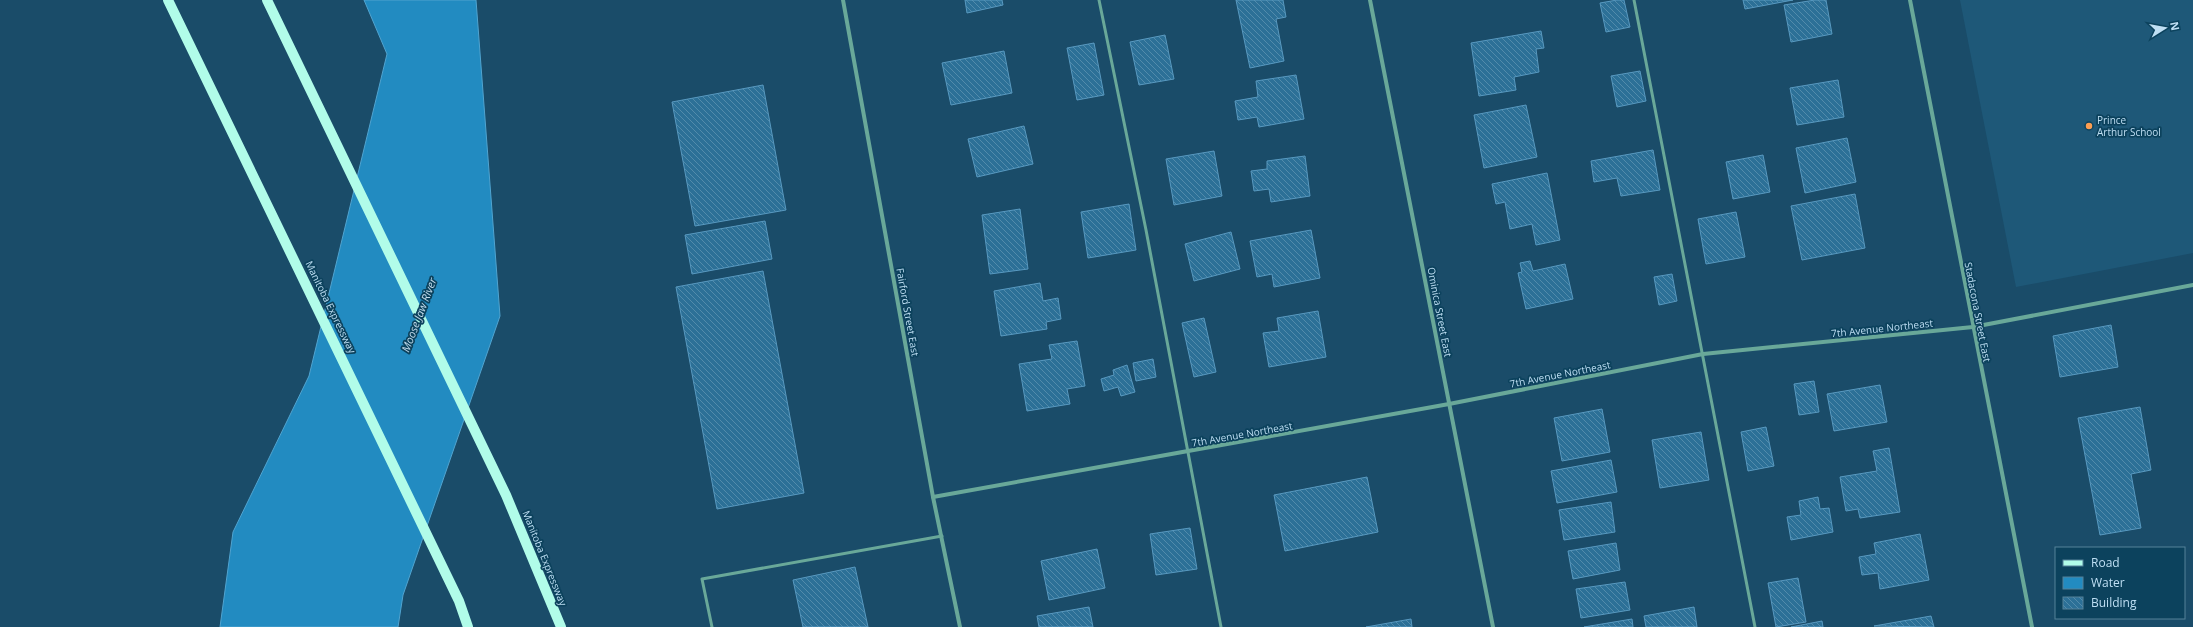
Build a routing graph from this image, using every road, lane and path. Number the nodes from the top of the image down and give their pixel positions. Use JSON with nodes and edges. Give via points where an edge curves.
{"nodes":[{"id":1,"x":168,"y":0,"type":"edge"},
{"id":2,"x":267,"y":0,"type":"edge"},
{"id":3,"x":843,"y":0,"type":"edge"},
{"id":4,"x":1099,"y":0,"type":"edge"},
{"id":5,"x":1370,"y":0,"type":"edge"},
{"id":6,"x":1634,"y":0,"type":"edge"},
{"id":7,"x":1910,"y":0,"type":"edge"},
{"id":8,"x":2193,"y":285,"type":"edge"},
{"id":9,"x":1973,"y":327,"type":"junction"},
{"id":10,"x":1703,"y":354,"type":"junction"},
{"id":11,"x":1449,"y":404,"type":"junction"},
{"id":12,"x":1187,"y":452,"type":"junction"},
{"id":13,"x":933,"y":497,"type":"junction"},
{"id":14,"x":943,"y":536,"type":"junction"},
{"id":15,"x":468,"y":627,"type":"edge"},
{"id":16,"x":561,"y":627,"type":"edge"},
{"id":17,"x":712,"y":627,"type":"edge"},
{"id":18,"x":960,"y":627,"type":"edge"},
{"id":19,"x":1221,"y":627,"type":"edge"},
{"id":20,"x":1493,"y":627,"type":"edge"},
{"id":21,"x":1755,"y":627,"type":"edge"},
{"id":22,"x":2032,"y":627,"type":"edge"}],
"edges":[{"from":1,"to":15,"type":"main road","name":"Manitoba Expressway","via":[[459,601]]},
{"from":2,"to":16,"type":"main road","name":"Manitoba Expressway","via":[[506,495]]},
{"from":3,"to":13,"type":"street","name":"Fairford Street East"},
{"from":4,"to":12,"type":"lane","via":[[1146,230]]},
{"from":5,"to":11,"type":"street","name":"Ominica Street East"},
{"from":6,"to":10,"type":"lane","via":[[1686,278]]},
{"from":7,"to":9,"type":"street","name":"Stadacona Street East"},
{"from":8,"to":9,"type":"street","name":"7th Avenue Northeast"},
{"from":9,"to":10,"type":"street","name":"7th Avenue Northeast"},
{"from":9,"to":22,"type":"street","name":"Stadacona Street East"},
{"from":10,"to":11,"type":"street","name":"7th Avenue Northeast"},
{"from":10,"to":21,"type":"lane"},
{"from":11,"to":12,"type":"street","name":"7th Avenue Northeast"},
{"from":11,"to":20,"type":"street","name":"Ominica Street East"},
{"from":12,"to":13,"type":"street","name":"7th Avenue Northeast"},
{"from":12,"to":19,"type":"lane"},
{"from":13,"to":14,"type":"street","name":"Fairford Street East"},
{"from":14,"to":17,"type":"lane","via":[[702,579]]},
{"from":14,"to":18,"type":"street","name":"Fairford Street East"}]}
